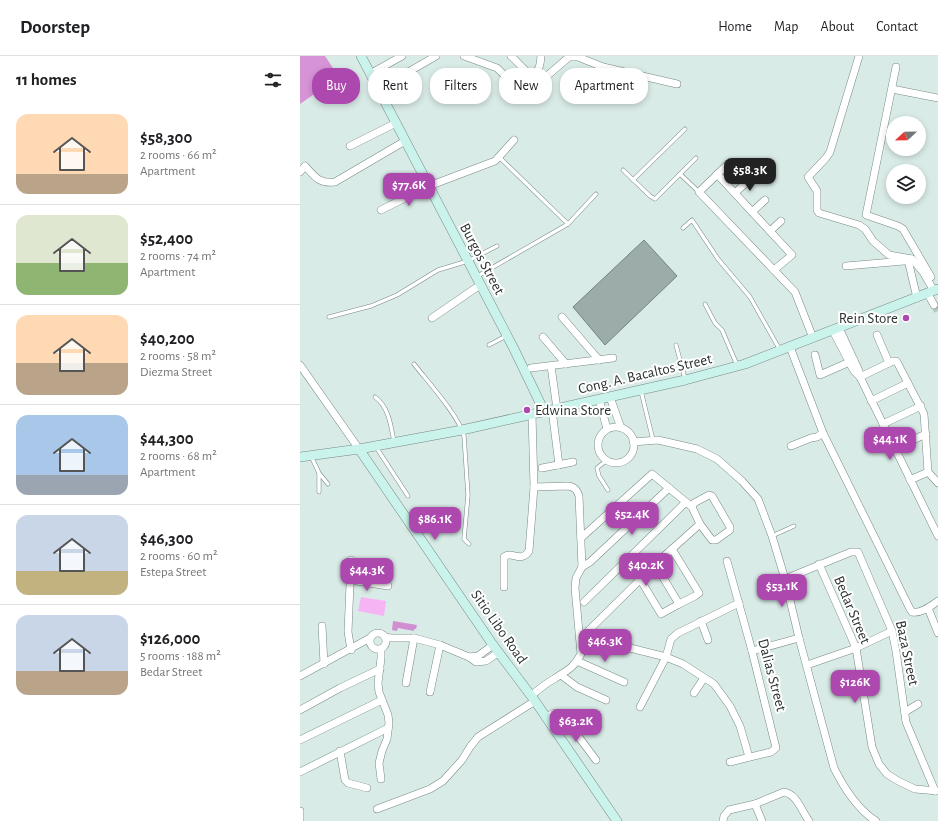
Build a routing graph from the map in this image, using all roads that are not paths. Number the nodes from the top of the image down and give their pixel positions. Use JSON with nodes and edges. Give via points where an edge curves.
{"nodes":[{"id":1,"x":361,"y":56,"type":"edge"},
{"id":2,"x":401,"y":56,"type":"edge"},
{"id":3,"x":436,"y":56,"type":"edge"},
{"id":4,"x":464,"y":56,"type":"edge"},
{"id":5,"x":511,"y":56,"type":"edge"},
{"id":6,"x":541,"y":56,"type":"edge"},
{"id":7,"x":859,"y":56,"type":"edge"},
{"id":8,"x":896,"y":67,"type":"dead end"},
{"id":9,"x":380,"y":68,"type":"edge"},
{"id":10,"x":415,"y":68,"type":"edge"},
{"id":11,"x":368,"y":70,"type":"edge"},
{"id":12,"x":677,"y":84,"type":"dead end"},
{"id":13,"x":892,"y":89,"type":"junction"},
{"id":14,"x":938,"y":98,"type":"edge"},
{"id":15,"x":386,"y":104,"type":"edge"},
{"id":16,"x":396,"y":123,"type":"junction"},
{"id":17,"x":685,"y":128,"type":"dead end"},
{"id":18,"x":514,"y":140,"type":"dead end"},
{"id":19,"x":405,"y":141,"type":"junction"},
{"id":20,"x":350,"y":146,"type":"dead end"},
{"id":21,"x":499,"y":157,"type":"junction"},
{"id":22,"x":696,"y":158,"type":"dead end"},
{"id":23,"x":728,"y":164,"type":"dead end"},
{"id":24,"x":623,"y":170,"type":"dead end"},
{"id":25,"x":300,"y":172,"type":"edge"},
{"id":26,"x":680,"y":174,"type":"junction"},
{"id":27,"x":717,"y":174,"type":"junction"},
{"id":28,"x":752,"y":177,"type":"dead end"},
{"id":29,"x":633,"y":180,"type":"junction"},
{"id":30,"x":429,"y":186,"type":"junction"},
{"id":31,"x":698,"y":192,"type":"junction"},
{"id":32,"x":735,"y":193,"type":"junction"},
{"id":33,"x":596,"y":194,"type":"dead end"},
{"id":34,"x":764,"y":200,"type":"dead end"},
{"id":35,"x":381,"y":210,"type":"dead end"},
{"id":36,"x":752,"y":212,"type":"junction"},
{"id":37,"x":781,"y":221,"type":"dead end"},
{"id":38,"x":568,"y":224,"type":"junction"},
{"id":39,"x":683,"y":228,"type":"dead end"},
{"id":40,"x":770,"y":231,"type":"junction"},
{"id":41,"x":497,"y":246,"type":"dead end"},
{"id":42,"x":910,"y":260,"type":"junction"},
{"id":43,"x":468,"y":261,"type":"junction"},
{"id":44,"x":846,"y":266,"type":"dead end"},
{"id":45,"x":774,"y":270,"type":"junction"},
{"id":46,"x":478,"y":281,"type":"junction"},
{"id":47,"x":934,"y":291,"type":"edge"},
{"id":48,"x":917,"y":298,"type":"junction"},
{"id":49,"x":705,"y":304,"type":"dead end"},
{"id":50,"x":934,"y":305,"type":"dead end"},
{"id":51,"x":329,"y":317,"type":"dead end"},
{"id":52,"x":562,"y":317,"type":"dead end"},
{"id":53,"x":432,"y":318,"type":"dead end"},
{"id":54,"x":836,"y":329,"type":"junction"},
{"id":55,"x":877,"y":335,"type":"dead end"},
{"id":56,"x":507,"y":336,"type":"junction"},
{"id":57,"x":543,"y":337,"type":"dead end"},
{"id":58,"x":813,"y":338,"type":"junction"},
{"id":59,"x":489,"y":345,"type":"dead end"},
{"id":60,"x":676,"y":345,"type":"dead end"},
{"id":61,"x":790,"y":347,"type":"junction"},
{"id":62,"x":781,"y":351,"type":"junction"},
{"id":63,"x":816,"y":355,"type":"dead end"},
{"id":64,"x":613,"y":358,"type":"dead end"},
{"id":65,"x":599,"y":360,"type":"junction"},
{"id":66,"x":852,"y":361,"type":"junction"},
{"id":67,"x":892,"y":362,"type":"junction"},
{"id":68,"x":414,"y":364,"type":"dead end"},
{"id":69,"x":566,"y":364,"type":"junction"},
{"id":70,"x":300,"y":365,"type":"edge"},
{"id":71,"x":551,"y":366,"type":"junction"},
{"id":72,"x":737,"y":366,"type":"junction"},
{"id":73,"x":531,"y":368,"type":"dead end"},
{"id":74,"x":860,"y":377,"type":"junction"},
{"id":75,"x":685,"y":380,"type":"junction"},
{"id":76,"x":908,"y":383,"type":"junction"},
{"id":77,"x":641,"y":390,"type":"junction"},
{"id":78,"x":375,"y":397,"type":"dead end"},
{"id":79,"x":610,"y":397,"type":"junction"},
{"id":80,"x":599,"y":399,"type":"junction"},
{"id":81,"x":871,"y":401,"type":"junction"},
{"id":82,"x":921,"y":406,"type":"junction"},
{"id":83,"x":551,"y":410,"type":"junction"},
{"id":84,"x":532,"y":414,"type":"junction"},
{"id":85,"x":883,"y":424,"type":"junction"},
{"id":86,"x":621,"y":428,"type":"junction"},
{"id":87,"x":607,"y":429,"type":"junction"},
{"id":88,"x":462,"y":430,"type":"junction"},
{"id":89,"x":823,"y":434,"type":"junction"},
{"id":90,"x":926,"y":434,"type":"junction"},
{"id":91,"x":653,"y":440,"type":"junction"},
{"id":92,"x":633,"y":442,"type":"junction"},
{"id":93,"x":394,"y":443,"type":"junction"},
{"id":94,"x":376,"y":446,"type":"junction"},
{"id":95,"x":791,"y":446,"type":"dead end"},
{"id":96,"x":895,"y":448,"type":"junction"},
{"id":97,"x":359,"y":450,"type":"junction"},
{"id":98,"x":310,"y":456,"type":"junction"},
{"id":99,"x":300,"y":457,"type":"edge"},
{"id":100,"x":607,"y":460,"type":"junction"},
{"id":101,"x":573,"y":462,"type":"dead end"},
{"id":102,"x":559,"y":465,"type":"junction"},
{"id":103,"x":542,"y":468,"type":"dead end"},
{"id":104,"x":928,"y":472,"type":"junction"},
{"id":105,"x":319,"y":473,"type":"junction"},
{"id":106,"x":910,"y":480,"type":"junction"},
{"id":107,"x":938,"y":483,"type":"edge"},
{"id":108,"x":328,"y":484,"type":"dead end"},
{"id":109,"x":534,"y":487,"type":"junction"},
{"id":110,"x":669,"y":488,"type":"junction"},
{"id":111,"x":608,"y":490,"type":"dead end"},
{"id":112,"x":319,"y":492,"type":"dead end"},
{"id":113,"x":408,"y":496,"type":"dead end"},
{"id":114,"x":686,"y":502,"type":"junction"},
{"id":115,"x":692,"y":507,"type":"junction"},
{"id":116,"x":700,"y":524,"type":"junction"},
{"id":117,"x":794,"y":526,"type":"dead end"},
{"id":118,"x":936,"y":526,"type":"edge"},
{"id":119,"x":772,"y":536,"type":"junction"},
{"id":120,"x":938,"y":536,"type":"edge"},
{"id":121,"x":581,"y":538,"type":"junction"},
{"id":122,"x":469,"y":544,"type":"dead end"},
{"id":123,"x":672,"y":549,"type":"junction"},
{"id":124,"x":352,"y":560,"type":"dead end"},
{"id":125,"x":727,"y":562,"type":"dead end"},
{"id":126,"x":655,"y":564,"type":"junction"},
{"id":127,"x":819,"y":564,"type":"junction"},
{"id":128,"x":582,"y":567,"type":"junction"},
{"id":129,"x":640,"y":579,"type":"junction"},
{"id":130,"x":785,"y":579,"type":"junction"},
{"id":131,"x":350,"y":580,"type":"junction"},
{"id":132,"x":388,"y":586,"type":"dead end"},
{"id":133,"x":504,"y":587,"type":"dead end"},
{"id":134,"x":938,"y":601,"type":"edge"},
{"id":135,"x":584,"y":602,"type":"dead end"},
{"id":136,"x":739,"y":603,"type":"junction"},
{"id":137,"x":679,"y":604,"type":"junction"},
{"id":138,"x":928,"y":608,"type":"junction"},
{"id":139,"x":701,"y":621,"type":"junction"},
{"id":140,"x":322,"y":626,"type":"dead end"},
{"id":141,"x":892,"y":632,"type":"junction"},
{"id":142,"x":938,"y":633,"type":"edge"},
{"id":143,"x":385,"y":637,"type":"junction"},
{"id":144,"x":370,"y":638,"type":"junction"},
{"id":145,"x":414,"y":638,"type":"junction"},
{"id":146,"x":799,"y":638,"type":"junction"},
{"id":147,"x":580,"y":639,"type":"junction"},
{"id":148,"x":708,"y":640,"type":"dead end"},
{"id":149,"x":440,"y":645,"type":"junction"},
{"id":150,"x":626,"y":647,"type":"dead end"},
{"id":151,"x":856,"y":648,"type":"junction"},
{"id":152,"x":380,"y":649,"type":"junction"},
{"id":153,"x":351,"y":650,"type":"junction"},
{"id":154,"x":497,"y":650,"type":"junction"},
{"id":155,"x":752,"y":651,"type":"junction"},
{"id":156,"x":666,"y":657,"type":"junction"},
{"id":157,"x":577,"y":661,"type":"junction"},
{"id":158,"x":324,"y":664,"type":"junction"},
{"id":159,"x":807,"y":665,"type":"junction"},
{"id":160,"x":380,"y":669,"type":"junction"},
{"id":161,"x":561,"y":675,"type":"junction"},
{"id":162,"x":300,"y":676,"type":"edge"},
{"id":163,"x":704,"y":678,"type":"junction"},
{"id":164,"x":624,"y":682,"type":"dead end"},
{"id":165,"x":406,"y":684,"type":"dead end"},
{"id":166,"x":430,"y":692,"type":"dead end"},
{"id":167,"x":694,"y":693,"type":"dead end"},
{"id":168,"x":533,"y":699,"type":"junction"},
{"id":169,"x":382,"y":700,"type":"junction"},
{"id":170,"x":606,"y":700,"type":"dead end"},
{"id":171,"x":918,"y":704,"type":"dead end"},
{"id":172,"x":640,"y":707,"type":"dead end"},
{"id":173,"x":300,"y":710,"type":"edge"},
{"id":174,"x":905,"y":712,"type":"junction"},
{"id":175,"x":546,"y":717,"type":"junction"},
{"id":176,"x":388,"y":728,"type":"junction"},
{"id":177,"x":300,"y":740,"type":"edge"},
{"id":178,"x":340,"y":752,"type":"junction"},
{"id":179,"x":748,"y":758,"type":"junction"},
{"id":180,"x":596,"y":760,"type":"dead end"},
{"id":181,"x":730,"y":762,"type":"dead end"},
{"id":182,"x":300,"y":772,"type":"edge"},
{"id":183,"x":381,"y":779,"type":"dead end"},
{"id":184,"x":367,"y":788,"type":"dead end"},
{"id":185,"x":936,"y":791,"type":"edge"},
{"id":186,"x":755,"y":804,"type":"junction"},
{"id":187,"x":377,"y":809,"type":"dead end"},
{"id":188,"x":300,"y":811,"type":"edge"},
{"id":189,"x":300,"y":820,"type":"edge"},
{"id":190,"x":618,"y":821,"type":"edge"},
{"id":191,"x":723,"y":821,"type":"edge"},
{"id":192,"x":762,"y":821,"type":"edge"},
{"id":193,"x":809,"y":821,"type":"edge"},
{"id":194,"x":876,"y":821,"type":"edge"}],
"edges":[{"from":1,"to":11,"type":"street","name":"Burgos Street"},
{"from":2,"to":9,"type":"street"},
{"from":3,"to":10,"type":"street"},
{"from":4,"to":12,"type":"street","via":[[497,68],[523,93],[527,93],[569,57],[578,57],[603,67]]},
{"from":5,"to":6,"type":"street","via":[[531,76],[537,72]]},
{"from":7,"to":42,"type":"street","via":[[830,152],[808,177],[817,191],[816,207],[819,213],[859,225],[884,252]]},
{"from":8,"to":13,"type":"street"},
{"from":13,"to":14,"type":"street"},
{"from":13,"to":47,"type":"street","via":[[866,215],[903,229]]},
{"from":15,"to":16,"type":"street","name":"Burgos Street"},
{"from":16,"to":19,"type":"street","name":"Burgos Street"},
{"from":16,"to":20,"type":"street"},
{"from":17,"to":29,"type":"lane"},
{"from":18,"to":21,"type":"street"},
{"from":19,"to":25,"type":"street","via":[[335,182],[326,183],[318,180],[305,166]]},
{"from":19,"to":30,"type":"street","name":"Burgos Street"},
{"from":21,"to":30,"type":"street","via":[[495,161]]},
{"from":21,"to":38,"type":"lane"},
{"from":22,"to":26,"type":"lane"},
{"from":23,"to":27,"type":"street"},
{"from":24,"to":29,"type":"lane"},
{"from":26,"to":29,"type":"lane","via":[[655,198]]},
{"from":26,"to":31,"type":"lane"},
{"from":27,"to":31,"type":"street"},
{"from":27,"to":32,"type":"street"},
{"from":28,"to":32,"type":"street"},
{"from":30,"to":35,"type":"street"},
{"from":30,"to":43,"type":"street","name":"Burgos Street"},
{"from":31,"to":45,"type":"street"},
{"from":32,"to":36,"type":"street"},
{"from":33,"to":38,"type":"lane"},
{"from":34,"to":36,"type":"street"},
{"from":36,"to":40,"type":"street"},
{"from":37,"to":40,"type":"street"},
{"from":38,"to":46,"type":"lane"},
{"from":39,"to":62,"type":"lane","via":[[692,220],[718,259],[750,297]]},
{"from":40,"to":45,"type":"street","via":[[792,255]]},
{"from":41,"to":43,"type":"lane"},
{"from":42,"to":44,"type":"street"},
{"from":42,"to":47,"type":"street","via":[[923,272]]},
{"from":42,"to":48,"type":"street"},
{"from":43,"to":46,"type":"street","name":"Burgos Street"},
{"from":43,"to":51,"type":"lane","via":[[438,270],[397,295],[371,306]]},
{"from":45,"to":58,"type":"street","via":[[795,292]]},
{"from":46,"to":53,"type":"street"},
{"from":46,"to":56,"type":"street","name":"Burgos Street"},
{"from":47,"to":48,"type":"street","name":"Cong. A. Bacaltos Street"},
{"from":47,"to":50,"type":"street"},
{"from":48,"to":54,"type":"street","name":"Cong. A. Bacaltos Street"},
{"from":49,"to":72,"type":"lane","via":[[715,323],[722,330]]},
{"from":52,"to":65,"type":"street"},
{"from":54,"to":58,"type":"street","name":"Cong. A. Bacaltos Street"},
{"from":54,"to":66,"type":"street"},
{"from":55,"to":67,"type":"street"},
{"from":56,"to":59,"type":"lane"},
{"from":56,"to":83,"type":"street","name":"Burgos Street"},
{"from":57,"to":69,"type":"street"},
{"from":58,"to":61,"type":"street","name":"Cong. A. Bacaltos Street"},
{"from":60,"to":75,"type":"lane"},
{"from":61,"to":62,"type":"street","name":"Cong. A. Bacaltos Street"},
{"from":61,"to":89,"type":"street"},
{"from":62,"to":72,"type":"street","name":"Cong. A. Bacaltos Street"},
{"from":63,"to":66,"type":"street","via":[[820,375]]},
{"from":64,"to":65,"type":"street"},
{"from":65,"to":69,"type":"street"},
{"from":66,"to":74,"type":"street","via":[[854,371]]},
{"from":67,"to":74,"type":"street"},
{"from":67,"to":76,"type":"street"},
{"from":68,"to":88,"type":"lane"},
{"from":69,"to":71,"type":"street"},
{"from":70,"to":97,"type":"street"},
{"from":71,"to":73,"type":"street"},
{"from":71,"to":83,"type":"street"},
{"from":72,"to":75,"type":"street","name":"Cong. A. Bacaltos Street"},
{"from":74,"to":81,"type":"street"},
{"from":75,"to":77,"type":"street","name":"Cong. A. Bacaltos Street"},
{"from":76,"to":81,"type":"street"},
{"from":76,"to":82,"type":"street"},
{"from":77,"to":79,"type":"street","name":"Cong. A. Bacaltos Street"},
{"from":77,"to":91,"type":"lane"},
{"from":78,"to":93,"type":"lane","via":[[386,409]]},
{"from":79,"to":80,"type":"street","name":"Cong. A. Bacaltos Street"},
{"from":79,"to":86,"type":"street"},
{"from":80,"to":83,"type":"street","name":"Cong. A. Bacaltos Street"},
{"from":80,"to":87,"type":"street"},
{"from":81,"to":85,"type":"street"},
{"from":82,"to":85,"type":"street"},
{"from":82,"to":90,"type":"street","via":[[926,419]]},
{"from":83,"to":84,"type":"street","name":"Cong. A. Bacaltos Street"},
{"from":83,"to":102,"type":"street"},
{"from":84,"to":88,"type":"street","name":"Cong. A. Bacaltos Street"},
{"from":84,"to":109,"type":"street"},
{"from":85,"to":96,"type":"street"},
{"from":86,"to":87,"type":"street"},
{"from":86,"to":92,"type":"street","via":[[627,431]]},
{"from":87,"to":100,"type":"street","via":[[598,442],[600,452]]},
{"from":88,"to":93,"type":"street","name":"Cong. A. Bacaltos Street"},
{"from":88,"to":122,"type":"lane","via":[[468,494],[464,539]]},
{"from":89,"to":95,"type":"street"},
{"from":89,"to":138,"type":"street","via":[[910,609],[915,613]]},
{"from":90,"to":96,"type":"street"},
{"from":90,"to":104,"type":"street"},
{"from":91,"to":92,"type":"street"},
{"from":91,"to":119,"type":"street","via":[[697,449],[717,458],[758,499]]},
{"from":92,"to":100,"type":"street","via":[[633,449],[626,460]]},
{"from":93,"to":94,"type":"street","name":"Cong. A. Bacaltos Street"},
{"from":94,"to":97,"type":"street","name":"Cong. A. Bacaltos Street"},
{"from":94,"to":113,"type":"lane"},
{"from":96,"to":106,"type":"street"},
{"from":97,"to":98,"type":"street","name":"Cong. A. Bacaltos Street"},
{"from":97,"to":154,"type":"street","name":"Sitio Libo Road"},
{"from":98,"to":99,"type":"street","name":"Cong. A. Bacaltos Street"},
{"from":98,"to":105,"type":"lane"},
{"from":100,"to":111,"type":"lane","via":[[597,468]]},
{"from":101,"to":102,"type":"street"},
{"from":102,"to":103,"type":"street"},
{"from":104,"to":106,"type":"street"},
{"from":104,"to":107,"type":"street"},
{"from":105,"to":108,"type":"lane"},
{"from":105,"to":112,"type":"lane"},
{"from":106,"to":118,"type":"street"},
{"from":109,"to":121,"type":"street","via":[[568,486],[578,490]]},
{"from":109,"to":133,"type":"street","via":[[529,551],[520,557],[505,555]]},
{"from":110,"to":114,"type":"street"},
{"from":110,"to":121,"type":"street","via":[[652,474]]},
{"from":110,"to":128,"type":"street"},
{"from":114,"to":115,"type":"street"},
{"from":114,"to":135,"type":"street"},
{"from":115,"to":116,"type":"street"},
{"from":115,"to":116,"type":"street","via":[[694,503],[709,495],[712,496],[730,530],[712,540]]},
{"from":116,"to":123,"type":"street"},
{"from":117,"to":119,"type":"lane"},
{"from":118,"to":120,"type":"street"},
{"from":119,"to":130,"type":"street"},
{"from":121,"to":128,"type":"street"},
{"from":123,"to":126,"type":"street"},
{"from":123,"to":137,"type":"street","via":[[699,593]]},
{"from":124,"to":131,"type":"street"},
{"from":125,"to":136,"type":"street","name":"Dalias Street"},
{"from":126,"to":129,"type":"street"},
{"from":126,"to":137,"type":"street"},
{"from":127,"to":130,"type":"street","name":"Baza Street"},
{"from":127,"to":141,"type":"street","name":"Baza Street","via":[[851,552],[858,552]]},
{"from":127,"to":151,"type":"street","name":"Bedar Street"},
{"from":128,"to":147,"type":"street","via":[[576,578],[575,588]]},
{"from":129,"to":137,"type":"street","via":[[661,614]]},
{"from":129,"to":147,"type":"street"},
{"from":130,"to":146,"type":"street"},
{"from":131,"to":132,"type":"street"},
{"from":131,"to":153,"type":"street","via":[[348,632]]},
{"from":134,"to":138,"type":"street"},
{"from":136,"to":139,"type":"street"},
{"from":136,"to":155,"type":"street","name":"Dalias Street"},
{"from":138,"to":142,"type":"street"},
{"from":139,"to":148,"type":"street"},
{"from":139,"to":156,"type":"street","via":[[671,639]]},
{"from":140,"to":158,"type":"street"},
{"from":141,"to":151,"type":"street"},
{"from":141,"to":174,"type":"street","name":"Baza Street"},
{"from":143,"to":144,"type":"street","via":[[376,633]]},
{"from":143,"to":145,"type":"street"},
{"from":143,"to":152,"type":"street","via":[[386,644]]},
{"from":144,"to":152,"type":"street","via":[[373,648]]},
{"from":144,"to":153,"type":"street"},
{"from":145,"to":149,"type":"street"},
{"from":145,"to":165,"type":"street"},
{"from":146,"to":155,"type":"street"},
{"from":146,"to":159,"type":"street"},
{"from":147,"to":157,"type":"street","via":[[581,654]]},
{"from":149,"to":154,"type":"street","via":[[469,657]]},
{"from":149,"to":166,"type":"street"},
{"from":150,"to":156,"type":"street"},
{"from":151,"to":159,"type":"street"},
{"from":151,"to":185,"type":"street","name":"Bedar Street","via":[[872,747],[879,764],[898,782],[915,789]]},
{"from":152,"to":160,"type":"street"},
{"from":153,"to":158,"type":"street"},
{"from":154,"to":168,"type":"street","name":"Sitio Libo Road"},
{"from":155,"to":179,"type":"street","name":"Dalias Street","via":[[776,748],[771,752]]},
{"from":156,"to":163,"type":"street","via":[[683,664]]},
{"from":156,"to":172,"type":"street"},
{"from":157,"to":161,"type":"street"},
{"from":157,"to":164,"type":"street"},
{"from":158,"to":162,"type":"street"},
{"from":159,"to":194,"type":"street","via":[[834,768],[852,798]]},
{"from":160,"to":169,"type":"street","via":[[378,683]]},
{"from":160,"to":173,"type":"street"},
{"from":161,"to":168,"type":"street","via":[[552,679]]},
{"from":161,"to":170,"type":"street","via":[[577,687]]},
{"from":163,"to":167,"type":"street"},
{"from":163,"to":179,"type":"street","via":[[714,684],[730,706],[740,726]]},
{"from":168,"to":175,"type":"street","name":"Sitio Libo Road"},
{"from":168,"to":187,"type":"street","via":[[483,733],[443,781],[430,789]]},
{"from":169,"to":176,"type":"street","via":[[388,715]]},
{"from":169,"to":177,"type":"street"},
{"from":171,"to":174,"type":"street"},
{"from":174,"to":185,"type":"street","name":"Baza Street","via":[[906,722]]},
{"from":175,"to":180,"type":"street","via":[[554,713],[563,716]]},
{"from":175,"to":190,"type":"street","name":"Sitio Libo Road"},
{"from":176,"to":178,"type":"street"},
{"from":176,"to":183,"type":"street","via":[[379,763]]},
{"from":178,"to":182,"type":"street"},
{"from":178,"to":184,"type":"street","via":[[345,780]]},
{"from":179,"to":181,"type":"street","name":"Dalias Street"},
{"from":186,"to":191,"type":"street","via":[[729,810]]},
{"from":186,"to":192,"type":"street"},
{"from":186,"to":193,"type":"street","via":[[784,792],[790,793]]},
{"from":188,"to":189,"type":"street"}]}
